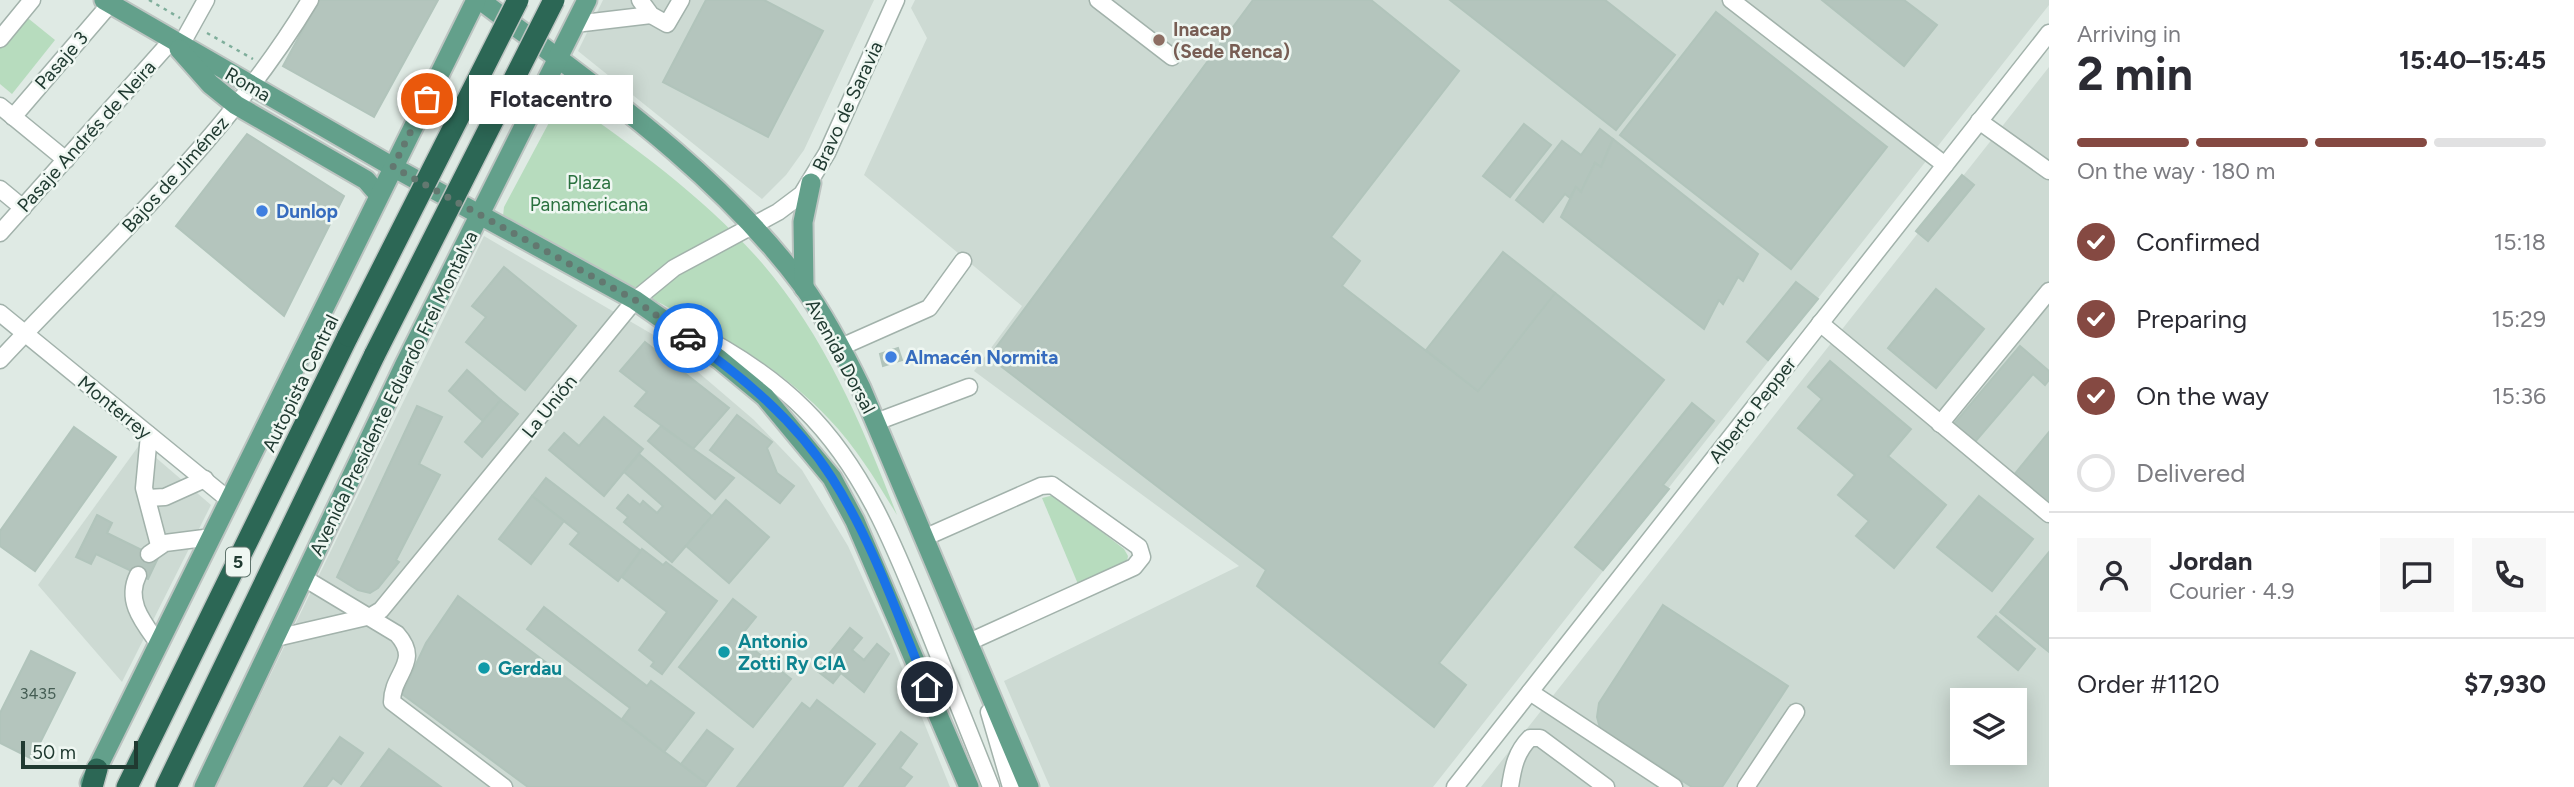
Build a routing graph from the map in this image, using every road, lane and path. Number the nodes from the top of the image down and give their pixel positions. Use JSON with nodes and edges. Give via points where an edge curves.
{"nodes":[{"id":1,"x":32,"y":0,"type":"edge"},
{"id":2,"x":206,"y":0,"type":"edge"},
{"id":3,"x":310,"y":0,"type":"edge"},
{"id":4,"x":478,"y":0,"type":"edge"},
{"id":5,"x":518,"y":0,"type":"edge"},
{"id":6,"x":554,"y":0,"type":"edge"},
{"id":7,"x":587,"y":0,"type":"edge"},
{"id":8,"x":640,"y":0,"type":"edge"},
{"id":9,"x":681,"y":0,"type":"edge"},
{"id":10,"x":896,"y":0,"type":"edge"},
{"id":11,"x":1098,"y":0,"type":"edge"},
{"id":12,"x":1731,"y":0,"type":"edge"},
{"id":13,"x":107,"y":2,"type":"edge"},
{"id":14,"x":650,"y":15,"type":"junction"},
{"id":15,"x":575,"y":24,"type":"junction"},
{"id":16,"x":2049,"y":33,"type":"edge"},
{"id":17,"x":0,"y":39,"type":"edge"},
{"id":18,"x":177,"y":42,"type":"junction"},
{"id":19,"x":1172,"y":57,"type":"dead end"},
{"id":20,"x":559,"y":58,"type":"junction"},
{"id":21,"x":251,"y":86,"type":"junction"},
{"id":22,"x":236,"y":105,"type":"junction"},
{"id":23,"x":6,"y":111,"type":"edge"},
{"id":24,"x":1979,"y":121,"type":"junction"},
{"id":25,"x":66,"y":160,"type":"junction"},
{"id":26,"x":1945,"y":165,"type":"junction"},
{"id":27,"x":393,"y":167,"type":"junction"},
{"id":28,"x":2049,"y":171,"type":"edge"},
{"id":29,"x":811,"y":183,"type":"junction"},
{"id":30,"x":0,"y":189,"type":"edge"},
{"id":31,"x":379,"y":195,"type":"junction"},
{"id":32,"x":23,"y":208,"type":"junction"},
{"id":33,"x":480,"y":213,"type":"junction"},
{"id":34,"x":753,"y":226,"type":"junction"},
{"id":35,"x":0,"y":233,"type":"edge"},
{"id":36,"x":963,"y":261,"type":"dead end"},
{"id":37,"x":804,"y":288,"type":"junction"},
{"id":38,"x":2049,"y":291,"type":"edge"},
{"id":39,"x":635,"y":300,"type":"junction"},
{"id":40,"x":0,"y":313,"type":"edge"},
{"id":41,"x":1820,"y":323,"type":"junction"},
{"id":42,"x":25,"y":334,"type":"junction"},
{"id":43,"x":841,"y":347,"type":"junction"},
{"id":44,"x":0,"y":360,"type":"edge"},
{"id":45,"x":969,"y":387,"type":"dead end"},
{"id":46,"x":876,"y":422,"type":"junction"},
{"id":47,"x":1940,"y":424,"type":"junction"},
{"id":48,"x":149,"y":435,"type":"junction"},
{"id":49,"x":205,"y":479,"type":"junction"},
{"id":50,"x":148,"y":498,"type":"junction"},
{"id":51,"x":229,"y":500,"type":"junction"},
{"id":52,"x":2049,"y":514,"type":"edge"},
{"id":53,"x":212,"y":537,"type":"junction"},
{"id":54,"x":926,"y":537,"type":"junction"},
{"id":55,"x":138,"y":575,"type":"dead end"},
{"id":56,"x":304,"y":578,"type":"junction"},
{"id":57,"x":371,"y":616,"type":"junction"},
{"id":58,"x":276,"y":638,"type":"junction"},
{"id":59,"x":969,"y":642,"type":"junction"},
{"id":60,"x":158,"y":643,"type":"junction"},
{"id":61,"x":1530,"y":692,"type":"junction"},
{"id":62,"x":1796,"y":712,"type":"dead end"},
{"id":63,"x":92,"y":781,"type":"edge"},
{"id":64,"x":127,"y":787,"type":"edge"},
{"id":65,"x":166,"y":787,"type":"edge"},
{"id":66,"x":204,"y":787,"type":"edge"},
{"id":67,"x":504,"y":787,"type":"edge"},
{"id":68,"x":969,"y":787,"type":"edge"},
{"id":69,"x":991,"y":787,"type":"edge"},
{"id":70,"x":1011,"y":787,"type":"edge"},
{"id":71,"x":1029,"y":787,"type":"edge"},
{"id":72,"x":1455,"y":787,"type":"edge"},
{"id":73,"x":1510,"y":787,"type":"edge"},
{"id":74,"x":1606,"y":787,"type":"edge"},
{"id":75,"x":1674,"y":787,"type":"edge"},
{"id":76,"x":1746,"y":787,"type":"edge"}],
"edges":[{"from":1,"to":17,"type":"street"},
{"from":2,"to":18,"type":"street","name":"Pasaje Andrés de Neira"},
{"from":3,"to":21,"type":"street","name":"Bajos de Jiménez"},
{"from":4,"to":20,"type":"main road","name":"Avenida Dorsal"},
{"from":4,"to":27,"type":"main road"},
{"from":5,"to":64,"type":"highway","name":"Autopista Central","number":"5","bridge":true},
{"from":6,"to":65,"type":"highway","number":"5","bridge":true,"via":[[375,354]]},
{"from":7,"to":15,"type":"main road","name":"Avenida Presidente Eduardo Frei Montalva"},
{"from":8,"to":14,"type":"street"},
{"from":9,"to":14,"type":"street","via":[[667,24]]},
{"from":10,"to":29,"type":"street","name":"Bravo de Saravia"},
{"from":11,"to":19,"type":"street"},
{"from":12,"to":26,"type":"street"},
{"from":13,"to":18,"type":"main road","name":"Roma"},
{"from":13,"to":23,"type":"street","name":"Pasaje 3"},
{"from":14,"to":15,"type":"street"},
{"from":15,"to":20,"type":"main road","name":"Avenida Presidente Eduardo Frei Montalva"},
{"from":16,"to":24,"type":"street","name":"Alberto Pepper"},
{"from":18,"to":21,"type":"main road","name":"Roma"},
{"from":18,"to":22,"type":"main road","via":[[196,70]]},
{"from":18,"to":25,"type":"street","name":"Pasaje Andrés de Neira"},
{"from":20,"to":33,"type":"main road","name":"Avenida Presidente Eduardo Frei Montalva"},
{"from":20,"to":34,"type":"main road","name":"Avenida Dorsal","via":[[677,150]]},
{"from":21,"to":22,"type":"street","name":"Bajos de Jiménez"},
{"from":21,"to":27,"type":"main road","name":"Roma"},
{"from":22,"to":31,"type":"main road","via":[[366,180]]},
{"from":22,"to":42,"type":"street","name":"Bajos de Jiménez"},
{"from":23,"to":25,"type":"street"},
{"from":24,"to":26,"type":"street","name":"Alberto Pepper"},
{"from":24,"to":28,"type":"street"},
{"from":25,"to":32,"type":"street","name":"Pasaje Andrés de Neira"},
{"from":26,"to":41,"type":"street","name":"Alberto Pepper"},
{"from":27,"to":31,"type":"main road"},
{"from":27,"to":33,"type":"main road"},
{"from":29,"to":34,"type":"street","name":"Bravo de Saravia","via":[[787,207]]},
{"from":29,"to":37,"type":"main road","via":[[803,222]]},
{"from":30,"to":32,"type":"street"},
{"from":31,"to":51,"type":"main road"},
{"from":32,"to":35,"type":"street","name":"Pasaje Andrés de Neira"},
{"from":33,"to":39,"type":"main road"},
{"from":33,"to":56,"type":"main road","name":"Avenida Presidente Eduardo Frei Montalva"},
{"from":34,"to":37,"type":"main road","name":"Avenida Dorsal"},
{"from":34,"to":39,"type":"street","name":"La Unión","via":[[674,268]]},
{"from":36,"to":43,"type":"street","via":[[929,308]]},
{"from":37,"to":43,"type":"main road","name":"Avenida Dorsal"},
{"from":38,"to":47,"type":"street"},
{"from":39,"to":57,"type":"street","name":"La Unión","via":[[387,605]]},
{"from":39,"to":68,"type":"main road","via":[[765,397],[832,478],[877,566]]},
{"from":39,"to":69,"type":"street","via":[[726,349],[775,383],[804,408],[843,455],[899,557]]},
{"from":40,"to":42,"type":"street","name":"Monterrey"},
{"from":41,"to":47,"type":"street"},
{"from":41,"to":61,"type":"street","name":"Alberto Pepper"},
{"from":42,"to":44,"type":"street","name":"Bajos de Jiménez"},
{"from":42,"to":48,"type":"street","name":"Monterrey"},
{"from":43,"to":46,"type":"main road","name":"Avenida Dorsal"},
{"from":45,"to":46,"type":"street"},
{"from":46,"to":54,"type":"main road","name":"Avenida Dorsal"},
{"from":47,"to":52,"type":"street"},
{"from":48,"to":49,"type":"street","name":"Monterrey"},
{"from":48,"to":50,"type":"street","via":[[144,488]]},
{"from":49,"to":50,"type":"street","via":[[165,497]]},
{"from":49,"to":51,"type":"street","name":"Monterrey"},
{"from":50,"to":53,"type":"street","via":[[154,549]]},
{"from":51,"to":53,"type":"main road"},
{"from":53,"to":60,"type":"main road"},
{"from":54,"to":59,"type":"main road","name":"Avenida Dorsal"},
{"from":54,"to":59,"type":"street","via":[[1052,485],[1139,547],[1142,557],[1134,567]]},
{"from":55,"to":60,"type":"street","via":[[133,592],[138,614]]},
{"from":56,"to":57,"type":"street"},
{"from":56,"to":58,"type":"main road","name":"Avenida Presidente Eduardo Frei Montalva"},
{"from":57,"to":58,"type":"street","name":"La Unión"},
{"from":57,"to":67,"type":"street","via":[[407,645],[409,658],[392,692],[392,702]]},
{"from":58,"to":66,"type":"main road","name":"Avenida Presidente Eduardo Frei Montalva"},
{"from":59,"to":70,"type":"street"},
{"from":59,"to":71,"type":"main road","name":"Avenida Dorsal"},
{"from":60,"to":63,"type":"main road"},
{"from":61,"to":72,"type":"street","name":"Alberto Pepper"},
{"from":61,"to":75,"type":"street"},
{"from":62,"to":76,"type":"street"},
{"from":73,"to":74,"type":"street","via":[[1521,748],[1530,738],[1541,738]]}]}
